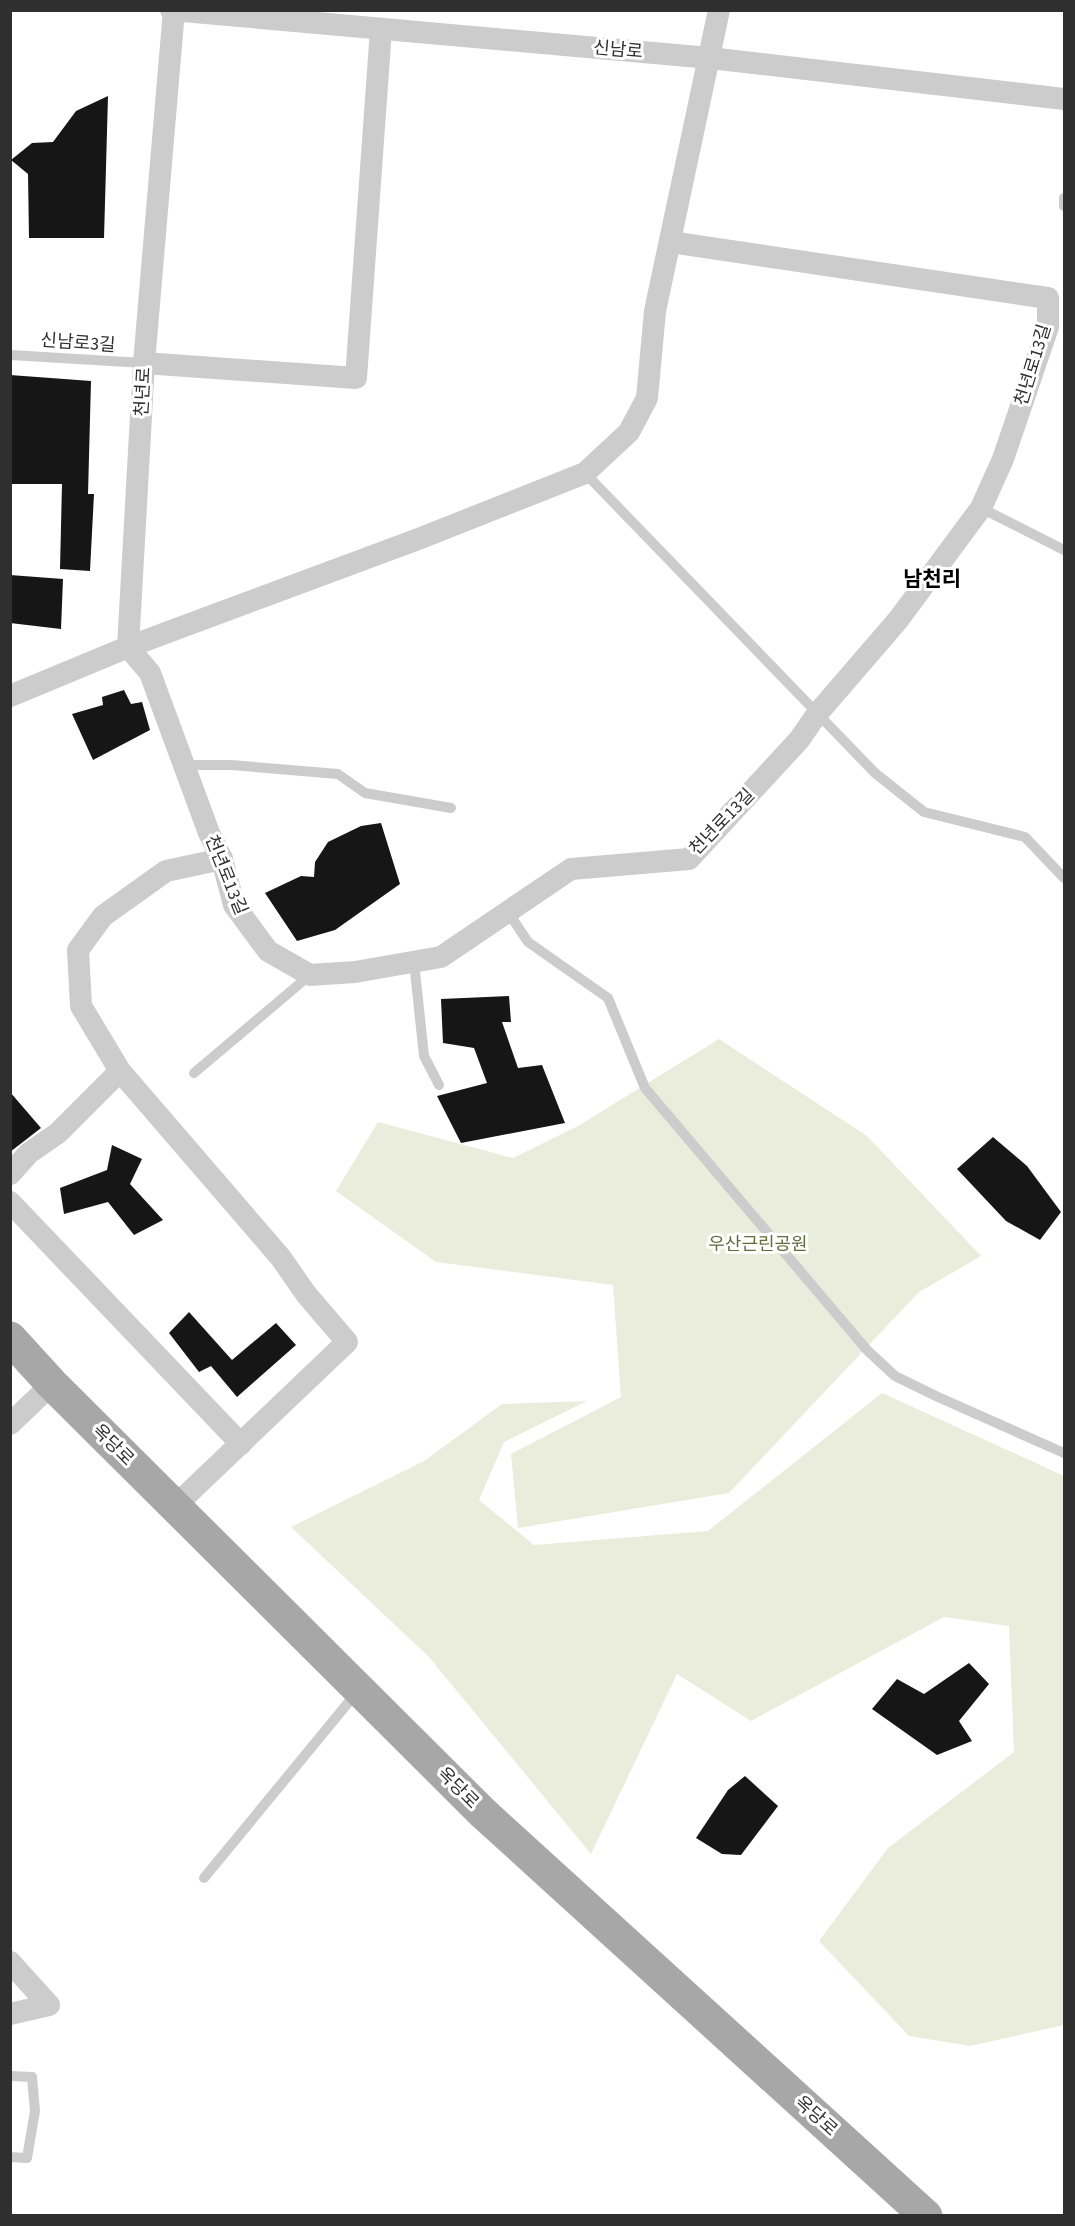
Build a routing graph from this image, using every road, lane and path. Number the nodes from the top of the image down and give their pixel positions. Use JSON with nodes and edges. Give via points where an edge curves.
{"nodes":[{"id":1,"x":719,"y":10,"type":"edge"},
{"id":2,"x":173,"y":11,"type":"edge"},
{"id":3,"x":381,"y":29,"type":"junction"},
{"id":4,"x":710,"y":58,"type":"junction"},
{"id":5,"x":1065,"y":99,"type":"edge"},
{"id":6,"x":1065,"y":198,"type":"edge"},
{"id":7,"x":1064,"y":206,"type":"edge"},
{"id":8,"x":670,"y":242,"type":"junction"},
{"id":9,"x":10,"y":355,"type":"edge"},
{"id":10,"x":144,"y":363,"type":"junction"},
{"id":11,"x":585,"y":473,"type":"junction"},
{"id":12,"x":981,"y":508,"type":"junction"},
{"id":13,"x":1065,"y":550,"type":"edge"},
{"id":14,"x":129,"y":647,"type":"junction"},
{"id":15,"x":10,"y":696,"type":"edge"},
{"id":16,"x":817,"y":714,"type":"junction"},
{"id":17,"x":185,"y":765,"type":"junction"},
{"id":18,"x":451,"y":808,"type":"dead end"},
{"id":19,"x":222,"y":859,"type":"junction"},
{"id":20,"x":1065,"y":878,"type":"edge"},
{"id":21,"x":508,"y":912,"type":"junction"},
{"id":22,"x":414,"y":962,"type":"junction"},
{"id":23,"x":310,"y":975,"type":"junction"},
{"id":24,"x":120,"y":1071,"type":"junction"},
{"id":25,"x":194,"y":1073,"type":"dead end"},
{"id":26,"x":438,"y":1085,"type":"dead end"},
{"id":27,"x":10,"y":1174,"type":"edge"},
{"id":28,"x":10,"y":1202,"type":"edge"},
{"id":29,"x":10,"y":1338,"type":"edge"},
{"id":30,"x":52,"y":1384,"type":"junction"},
{"id":31,"x":10,"y":1424,"type":"edge"},
{"id":32,"x":241,"y":1444,"type":"junction"},
{"id":33,"x":1065,"y":1453,"type":"edge"},
{"id":34,"x":175,"y":1506,"type":"junction"},
{"id":35,"x":359,"y":1690,"type":"junction"},
{"id":36,"x":204,"y":1878,"type":"dead end"},
{"id":37,"x":10,"y":1962,"type":"edge"},
{"id":38,"x":10,"y":2014,"type":"edge"},
{"id":39,"x":10,"y":2076,"type":"edge"},
{"id":40,"x":10,"y":2157,"type":"edge"},
{"id":41,"x":926,"y":2216,"type":"edge"}],
"edges":[{"from":1,"to":4,"type":"street"},
{"from":2,"to":3,"type":"street","name":"신남로"},
{"from":2,"to":10,"type":"street","name":"천년로"},
{"from":3,"to":4,"type":"street","name":"신남로"},
{"from":3,"to":10,"type":"street","via":[[356,378]]},
{"from":4,"to":5,"type":"street","name":"신남로"},
{"from":4,"to":8,"type":"street"},
{"from":6,"to":7,"type":"lane"},
{"from":8,"to":11,"type":"street","via":[[655,311],[647,398],[629,432]]},
{"from":8,"to":12,"type":"street","name":"천년로13길","via":[[1047,298],[1048,327],[1003,459]]},
{"from":9,"to":10,"type":"lane","name":"신남로3길"},
{"from":10,"to":14,"type":"street","name":"천년로"},
{"from":11,"to":14,"type":"street"},
{"from":11,"to":16,"type":"lane"},
{"from":12,"to":13,"type":"lane"},
{"from":12,"to":16,"type":"street","name":"천년로13길","via":[[898,620]]},
{"from":14,"to":15,"type":"street"},
{"from":14,"to":17,"type":"street","name":"천년로13길","via":[[150,673]]},
{"from":16,"to":20,"type":"lane","via":[[875,773],[924,812],[1026,837]]},
{"from":16,"to":21,"type":"street","name":"천년로13길","via":[[799,740],[688,859],[571,869]]},
{"from":17,"to":18,"type":"lane","via":[[338,774],[365,793]]},
{"from":17,"to":19,"type":"street","name":"천년로13길"},
{"from":19,"to":23,"type":"street","name":"천년로13길","via":[[234,905],[250,928],[268,951]]},
{"from":19,"to":24,"type":"street","via":[[166,871],[103,916],[78,950],[81,1006]]},
{"from":21,"to":22,"type":"street","name":"천년로13길","via":[[441,957]]},
{"from":21,"to":33,"type":"lane","via":[[528,942],[608,998],[645,1088],[867,1350],[895,1376]]},
{"from":22,"to":23,"type":"street","name":"천년로13길"},
{"from":22,"to":26,"type":"lane","via":[[424,1056]]},
{"from":23,"to":25,"type":"lane"},
{"from":24,"to":27,"type":"street"},
{"from":24,"to":32,"type":"street","via":[[282,1258],[346,1342]]},
{"from":28,"to":32,"type":"street"},
{"from":29,"to":30,"type":"main road","name":"옥당로"},
{"from":30,"to":31,"type":"street"},
{"from":30,"to":34,"type":"main road","name":"옥당로"},
{"from":32,"to":34,"type":"street"},
{"from":34,"to":35,"type":"main road","name":"옥당로"},
{"from":35,"to":36,"type":"lane"},
{"from":35,"to":41,"type":"main road","name":"옥당로","via":[[483,1813]]},
{"from":37,"to":38,"type":"street","via":[[49,2005]]},
{"from":39,"to":40,"type":"lane","via":[[32,2077],[35,2111],[27,2158]]}]}
